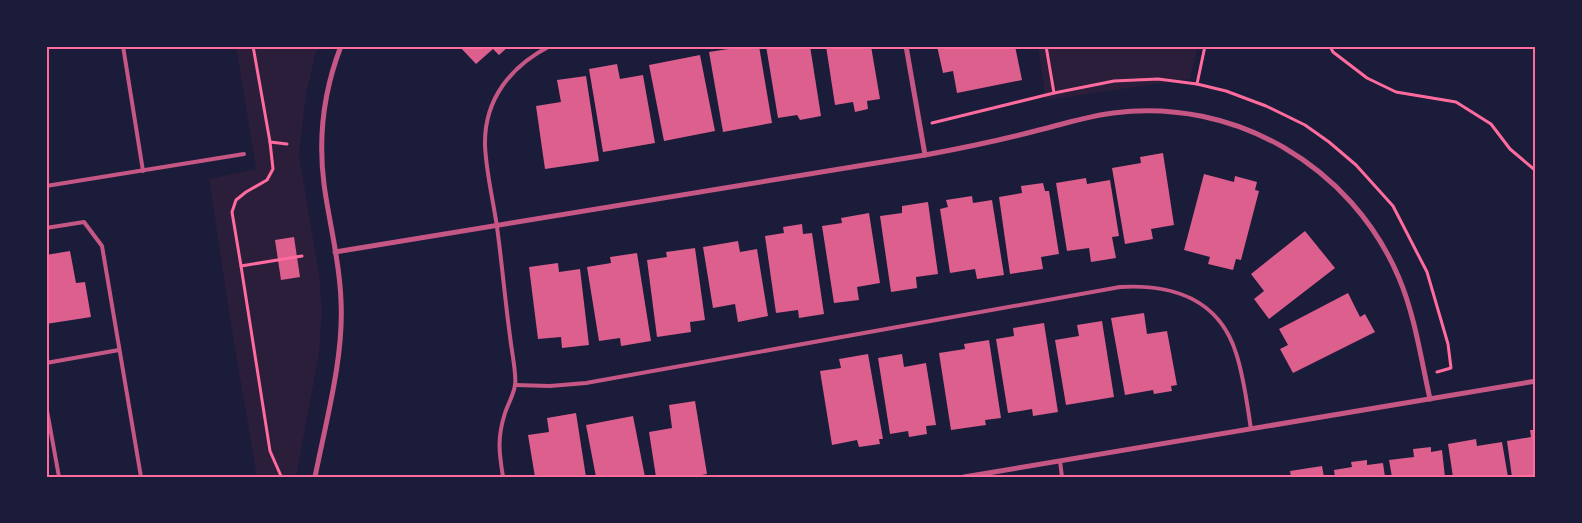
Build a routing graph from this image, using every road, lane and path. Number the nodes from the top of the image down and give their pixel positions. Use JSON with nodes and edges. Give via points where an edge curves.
{"nodes":[{"id":1,"x":123,"y":46,"type":"edge"},
{"id":2,"x":254,"y":46,"type":"edge"},
{"id":3,"x":341,"y":46,"type":"edge"},
{"id":4,"x":550,"y":46,"type":"edge"},
{"id":5,"x":906,"y":46,"type":"edge"},
{"id":6,"x":1046,"y":46,"type":"edge"},
{"id":7,"x":1205,"y":46,"type":"edge"},
{"id":8,"x":1330,"y":46,"type":"edge"},
{"id":9,"x":1197,"y":84,"type":"junction"},
{"id":10,"x":1054,"y":93,"type":"junction"},
{"id":11,"x":920,"y":125,"type":"junction"},
{"id":12,"x":270,"y":142,"type":"junction"},
{"id":13,"x":287,"y":144,"type":"dead end"},
{"id":14,"x":244,"y":154,"type":"dead end"},
{"id":15,"x":925,"y":155,"type":"junction"},
{"id":16,"x":143,"y":171,"type":"junction"},
{"id":17,"x":1536,"y":171,"type":"edge"},
{"id":18,"x":46,"y":186,"type":"edge"},
{"id":19,"x":497,"y":226,"type":"junction"},
{"id":20,"x":46,"y":228,"type":"edge"},
{"id":21,"x":335,"y":252,"type":"junction"},
{"id":22,"x":302,"y":256,"type":"dead end"},
{"id":23,"x":241,"y":266,"type":"junction"},
{"id":24,"x":119,"y":350,"type":"junction"},
{"id":25,"x":46,"y":363,"type":"edge"},
{"id":26,"x":1424,"y":374,"type":"junction"},
{"id":27,"x":1536,"y":381,"type":"edge"},
{"id":28,"x":515,"y":385,"type":"junction"},
{"id":29,"x":1430,"y":399,"type":"junction"},
{"id":30,"x":46,"y":405,"type":"edge"},
{"id":31,"x":1251,"y":429,"type":"junction"},
{"id":32,"x":1060,"y":461,"type":"junction"},
{"id":33,"x":281,"y":476,"type":"edge"},
{"id":34,"x":58,"y":477,"type":"edge"},
{"id":35,"x":141,"y":477,"type":"edge"},
{"id":36,"x":315,"y":477,"type":"edge"},
{"id":37,"x":503,"y":477,"type":"edge"},
{"id":38,"x":964,"y":477,"type":"edge"},
{"id":39,"x":1062,"y":477,"type":"edge"}],
"edges":[{"from":1,"to":16,"type":"lane"},
{"from":2,"to":12,"type":"path"},
{"from":3,"to":21,"type":"street","via":[[326,100],[322,146],[324,184]]},
{"from":4,"to":19,"type":"lane","via":[[520,65],[492,104],[485,144]]},
{"from":5,"to":11,"type":"street"},
{"from":6,"to":10,"type":"path"},
{"from":7,"to":9,"type":"path"},
{"from":8,"to":17,"type":"path","via":[[1333,52],[1367,78],[1396,92],[1456,102],[1491,124],[1510,150]]},
{"from":9,"to":10,"type":"path","via":[[1158,79],[1114,81]]},
{"from":9,"to":26,"type":"path","via":[[1266,106],[1305,125],[1356,166],[1394,206],[1427,272],[1448,344],[1451,368]]},
{"from":10,"to":11,"type":"path"},
{"from":11,"to":15,"type":"street"},
{"from":12,"to":13,"type":"path"},
{"from":12,"to":23,"type":"path","via":[[273,169],[267,180],[236,200],[232,212]]},
{"from":14,"to":16,"type":"lane"},
{"from":15,"to":19,"type":"street"},
{"from":15,"to":26,"type":"street","via":[[1090,117],[1136,111],[1159,110],[1212,118],[1270,139],[1316,168],[1365,218],[1399,278]]},
{"from":16,"to":18,"type":"lane"},
{"from":19,"to":21,"type":"street"},
{"from":19,"to":28,"type":"lane"},
{"from":20,"to":24,"type":"lane","via":[[84,222],[102,246]]},
{"from":21,"to":36,"type":"street","via":[[341,331]]},
{"from":22,"to":23,"type":"path"},
{"from":23,"to":33,"type":"path","via":[[270,452]]},
{"from":24,"to":25,"type":"lane"},
{"from":24,"to":35,"type":"lane"},
{"from":26,"to":29,"type":"street"},
{"from":27,"to":29,"type":"street"},
{"from":28,"to":31,"type":"lane","via":[[586,383],[1120,287],[1141,286],[1185,295],[1225,328],[1239,362]]},
{"from":28,"to":37,"type":"lane","via":[[498,448]]},
{"from":29,"to":31,"type":"street"},
{"from":30,"to":34,"type":"lane"},
{"from":31,"to":32,"type":"street"},
{"from":32,"to":38,"type":"street"},
{"from":32,"to":39,"type":"lane"}]}
